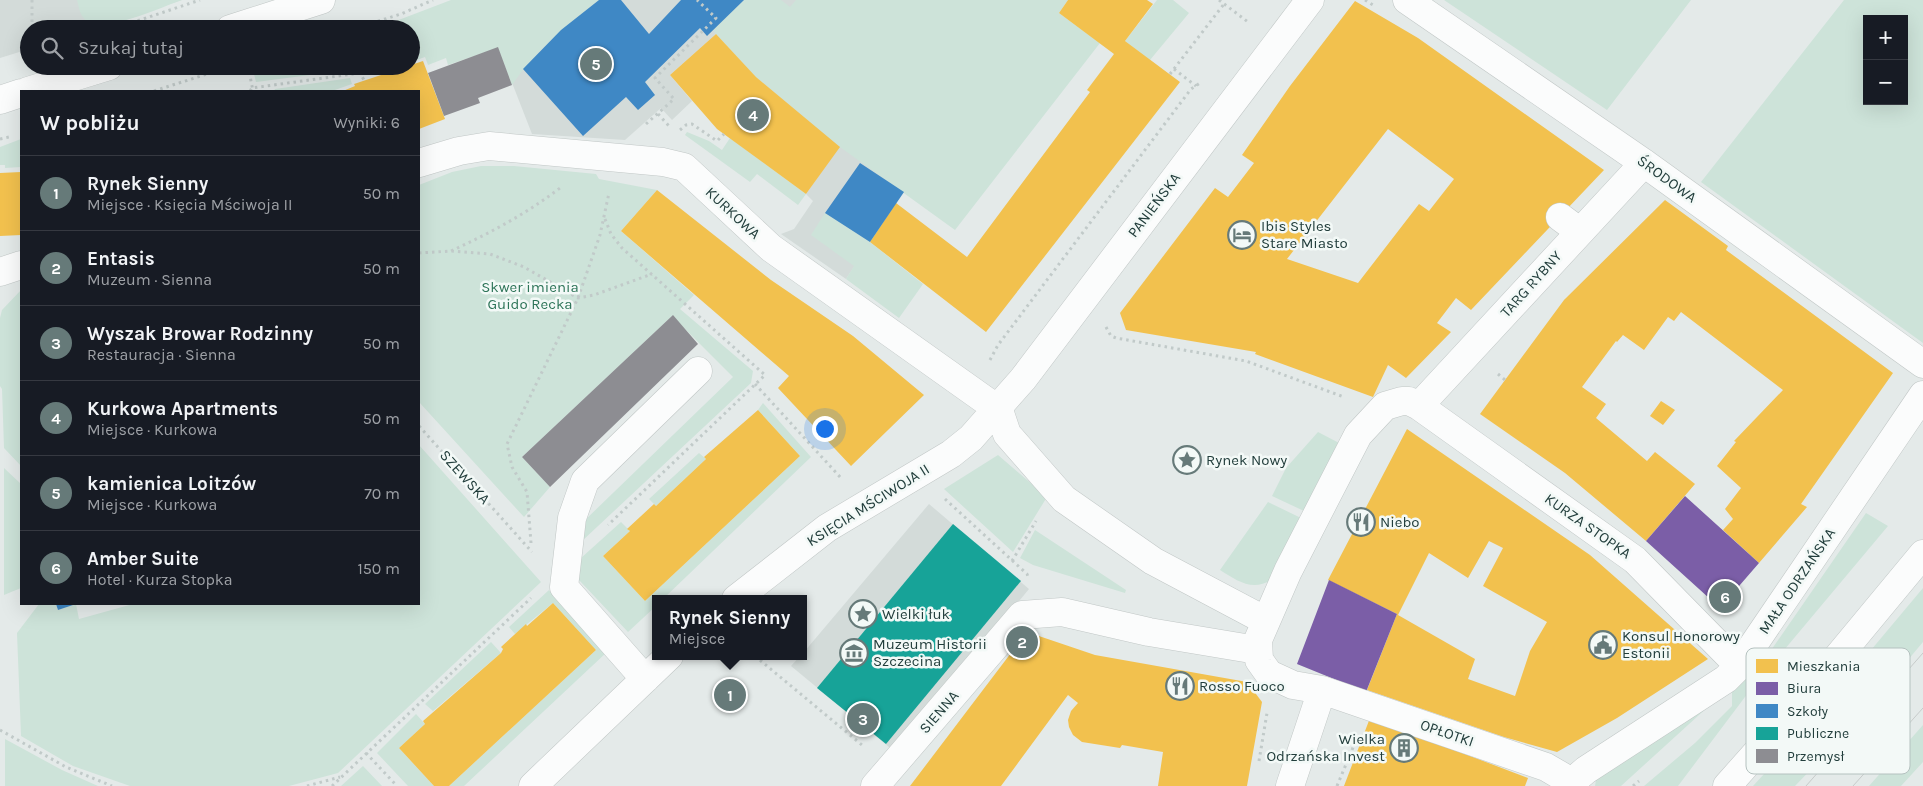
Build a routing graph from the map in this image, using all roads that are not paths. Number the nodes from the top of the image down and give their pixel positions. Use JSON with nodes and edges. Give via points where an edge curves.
{"nodes":[{"id":1,"x":321,"y":0,"type":"edge"},
{"id":2,"x":1310,"y":0,"type":"edge"},
{"id":3,"x":1406,"y":0,"type":"edge"},
{"id":4,"x":258,"y":20,"type":"edge"},
{"id":5,"x":80,"y":75,"type":"edge"},
{"id":6,"x":31,"y":90,"type":"edge"},
{"id":7,"x":20,"y":93,"type":"edge"},
{"id":8,"x":0,"y":100,"type":"edge"},
{"id":9,"x":421,"y":162,"type":"edge"},
{"id":10,"x":1644,"y":163,"type":"junction"},
{"id":11,"x":20,"y":265,"type":"edge"},
{"id":12,"x":0,"y":272,"type":"edge"},
{"id":13,"x":1923,"y":364,"type":"edge"},
{"id":14,"x":698,"y":371,"type":"dead end"},
{"id":15,"x":1923,"y":395,"type":"edge"},
{"id":16,"x":1420,"y":406,"type":"junction"},
{"id":17,"x":999,"y":410,"type":"junction"},
{"id":18,"x":1923,"y":554,"type":"edge"},
{"id":19,"x":741,"y":595,"type":"edge"},
{"id":20,"x":1266,"y":621,"type":"junction"},
{"id":21,"x":1751,"y":648,"type":"edge"},
{"id":22,"x":1845,"y":648,"type":"edge"},
{"id":23,"x":1257,"y":650,"type":"junction"},
{"id":24,"x":1746,"y":656,"type":"edge"},
{"id":25,"x":665,"y":660,"type":"edge"},
{"id":26,"x":1739,"y":666,"type":"junction"},
{"id":27,"x":645,"y":679,"type":"junction"},
{"id":28,"x":1322,"y":690,"type":"junction"},
{"id":29,"x":1746,"y":765,"type":"edge"},
{"id":30,"x":883,"y":777,"type":"edge"},
{"id":31,"x":1569,"y":784,"type":"edge"},
{"id":32,"x":533,"y":786,"type":"edge"},
{"id":33,"x":1290,"y":786,"type":"edge"},
{"id":34,"x":1727,"y":786,"type":"edge"}],
"edges":[{"from":1,"to":4,"type":"street"},
{"from":2,"to":17,"type":"street","name":"PANIEŃSKA"},
{"from":3,"to":10,"type":"street","name":"ŚRODOWA"},
{"from":5,"to":6,"type":"street"},
{"from":7,"to":8,"type":"street"},
{"from":9,"to":17,"type":"street","name":"KURKOWA","via":[[489,146],[662,162],[684,167],[771,248]]},
{"from":10,"to":13,"type":"street","name":"ŚRODOWA"},
{"from":10,"to":16,"type":"street","name":"TARG RYBNY","via":[[1569,224]]},
{"from":11,"to":12,"type":"street"},
{"from":14,"to":27,"type":"street","via":[[585,481],[572,518],[564,587]]},
{"from":15,"to":21,"type":"street","name":"MAŁA ODRZAŃSKA"},
{"from":16,"to":20,"type":"street","via":[[1402,401],[1385,406],[1358,436]]},
{"from":16,"to":26,"type":"street","name":"KURZA STOPKA","via":[[1635,560]]},
{"from":17,"to":19,"type":"street","name":"KSIĘCIA MŚCIWOJA II","via":[[951,454],[827,528]]},
{"from":17,"to":20,"type":"street","via":[[1006,434],[1064,499],[1153,560]]},
{"from":18,"to":22,"type":"street"},
{"from":20,"to":23,"type":"street"},
{"from":23,"to":28,"type":"street","via":[[1259,660],[1269,674],[1292,685]]},
{"from":23,"to":30,"type":"street","name":"SIENNA","via":[[1149,632],[1062,612],[1022,615]]},
{"from":24,"to":26,"type":"street","name":"MAŁA ODRZAŃSKA"},
{"from":25,"to":27,"type":"street"},
{"from":26,"to":31,"type":"street","name":"MAŁA ODRZAŃSKA","via":[[1726,679]]},
{"from":27,"to":32,"type":"street"},
{"from":28,"to":31,"type":"street","name":"OPŁOTKI","via":[[1546,767]]},
{"from":28,"to":33,"type":"street"},
{"from":29,"to":34,"type":"street"}]}
